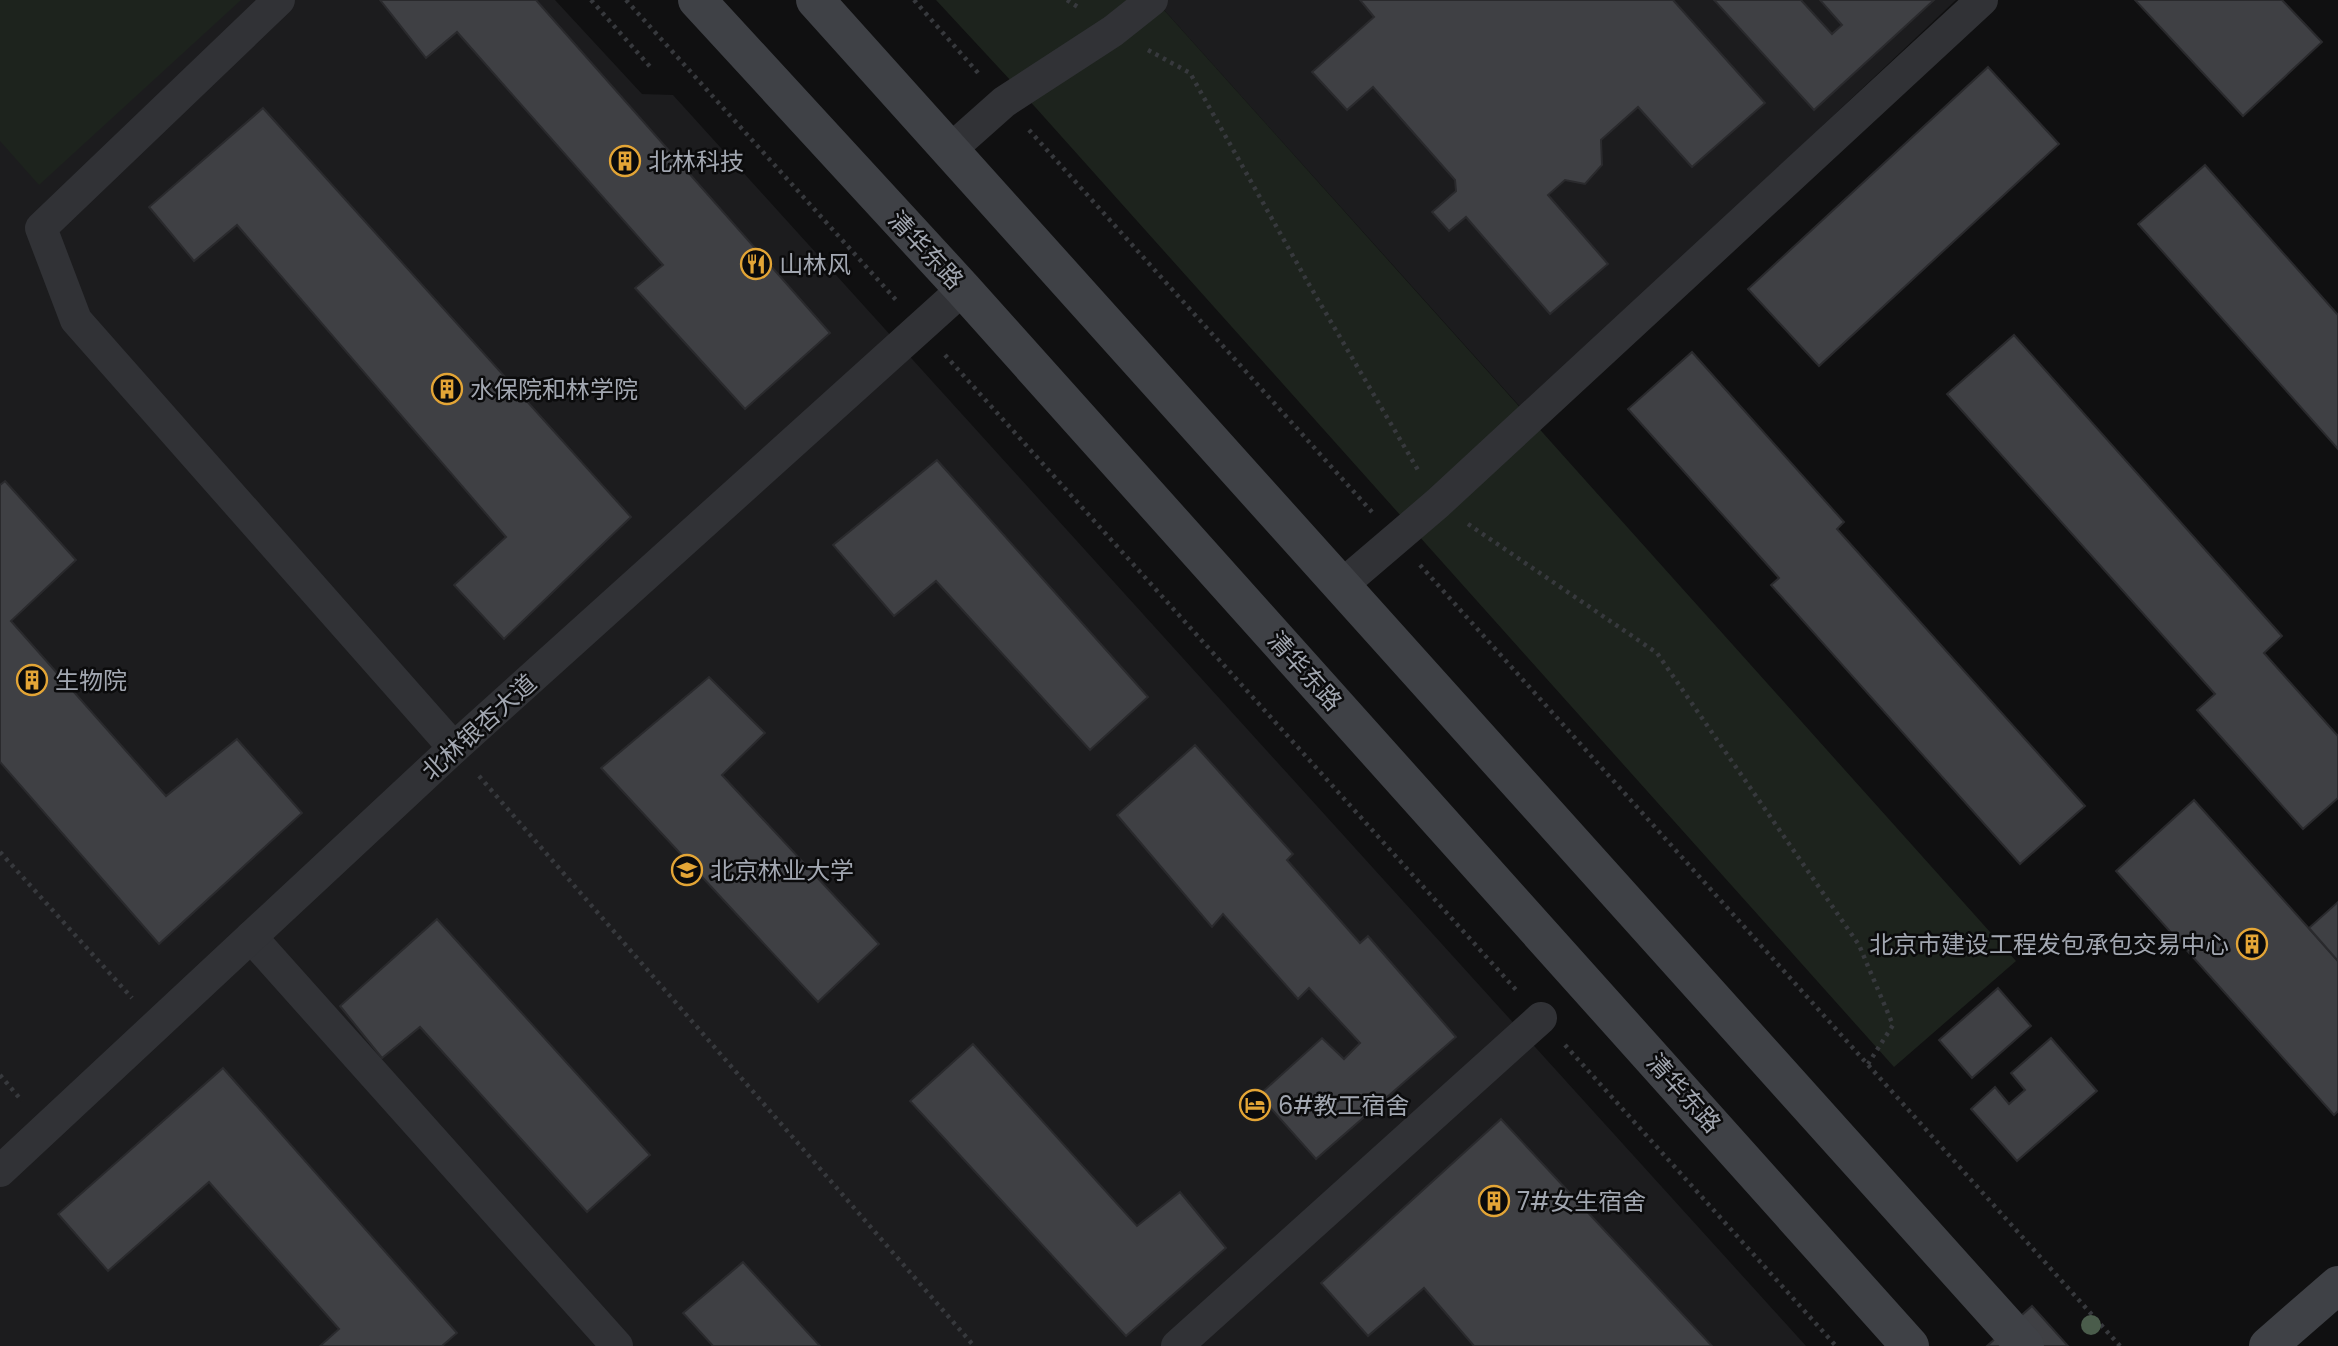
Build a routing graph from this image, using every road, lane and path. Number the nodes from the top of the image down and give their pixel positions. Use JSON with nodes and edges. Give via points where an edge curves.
{"nodes":[{"id":1,"x":279,"y":0,"type":"edge"},
{"id":2,"x":591,"y":0,"type":"edge"},
{"id":3,"x":626,"y":0,"type":"edge"},
{"id":4,"x":696,"y":0,"type":"edge"},
{"id":5,"x":815,"y":0,"type":"edge"},
{"id":6,"x":914,"y":0,"type":"edge"},
{"id":7,"x":1067,"y":0,"type":"edge"},
{"id":8,"x":1152,"y":0,"type":"edge"},
{"id":9,"x":1982,"y":0,"type":"edge"},
{"id":10,"x":1113,"y":32,"type":"junction"},
{"id":11,"x":653,"y":70,"type":"dead end"},
{"id":12,"x":1004,"y":103,"type":"junction"},
{"id":13,"x":950,"y":150,"type":"junction"},
{"id":14,"x":963,"y":289,"type":"junction"},
{"id":15,"x":921,"y":328,"type":"junction"},
{"id":16,"x":1438,"y":503,"type":"junction"},
{"id":17,"x":1396,"y":539,"type":"junction"},
{"id":18,"x":1342,"y":585,"type":"junction"},
{"id":19,"x":454,"y":748,"type":"junction"},
{"id":20,"x":0,"y":852,"type":"edge"},
{"id":21,"x":251,"y":937,"type":"junction"},
{"id":22,"x":1541,"y":1018,"type":"junction"},
{"id":23,"x":156,"y":1025,"type":"junction"},
{"id":24,"x":1868,"y":1064,"type":"junction"},
{"id":25,"x":0,"y":1171,"type":"edge"},
{"id":26,"x":2338,"y":1285,"type":"edge"},
{"id":27,"x":617,"y":1346,"type":"edge"},
{"id":28,"x":974,"y":1346,"type":"edge"},
{"id":29,"x":1177,"y":1346,"type":"edge"},
{"id":30,"x":1836,"y":1346,"type":"edge"},
{"id":31,"x":1910,"y":1346,"type":"edge"},
{"id":32,"x":2025,"y":1346,"type":"edge"},
{"id":33,"x":2120,"y":1346,"type":"edge"},
{"id":34,"x":2268,"y":1346,"type":"edge"}],
"edges":[{"from":1,"to":19,"type":"street","via":[[41,228],[76,320]]},
{"from":2,"to":11,"type":"path"},
{"from":3,"to":15,"type":"path"},
{"from":4,"to":14,"type":"main road","name":"清华东路"},
{"from":5,"to":13,"type":"main road"},
{"from":6,"to":12,"type":"path"},
{"from":7,"to":10,"type":"path"},
{"from":8,"to":10,"type":"street"},
{"from":9,"to":16,"type":"street"},
{"from":10,"to":12,"type":"street"},
{"from":10,"to":16,"type":"path","via":[[1190,74]]},
{"from":12,"to":13,"type":"street"},
{"from":12,"to":17,"type":"path"},
{"from":13,"to":18,"type":"main road"},
{"from":14,"to":15,"type":"street","name":"北林银杏大道"},
{"from":14,"to":31,"type":"main road","name":"清华东路"},
{"from":15,"to":19,"type":"street","name":"北林银杏大道"},
{"from":15,"to":22,"type":"path"},
{"from":16,"to":17,"type":"street"},
{"from":16,"to":24,"type":"path","via":[[1657,653],[1859,946],[1893,1025]]},
{"from":17,"to":18,"type":"street"},
{"from":17,"to":24,"type":"path"},
{"from":18,"to":32,"type":"main road"},
{"from":19,"to":21,"type":"street","name":"北林银杏大道"},
{"from":19,"to":28,"type":"path"},
{"from":20,"to":23,"type":"path"},
{"from":21,"to":23,"type":"street","name":"北林银杏大道"},
{"from":21,"to":27,"type":"street"},
{"from":22,"to":29,"type":"street"},
{"from":22,"to":30,"type":"path"},
{"from":23,"to":25,"type":"street","name":"北林银杏大道"},
{"from":24,"to":33,"type":"path"},
{"from":26,"to":34,"type":"main road"}]}
